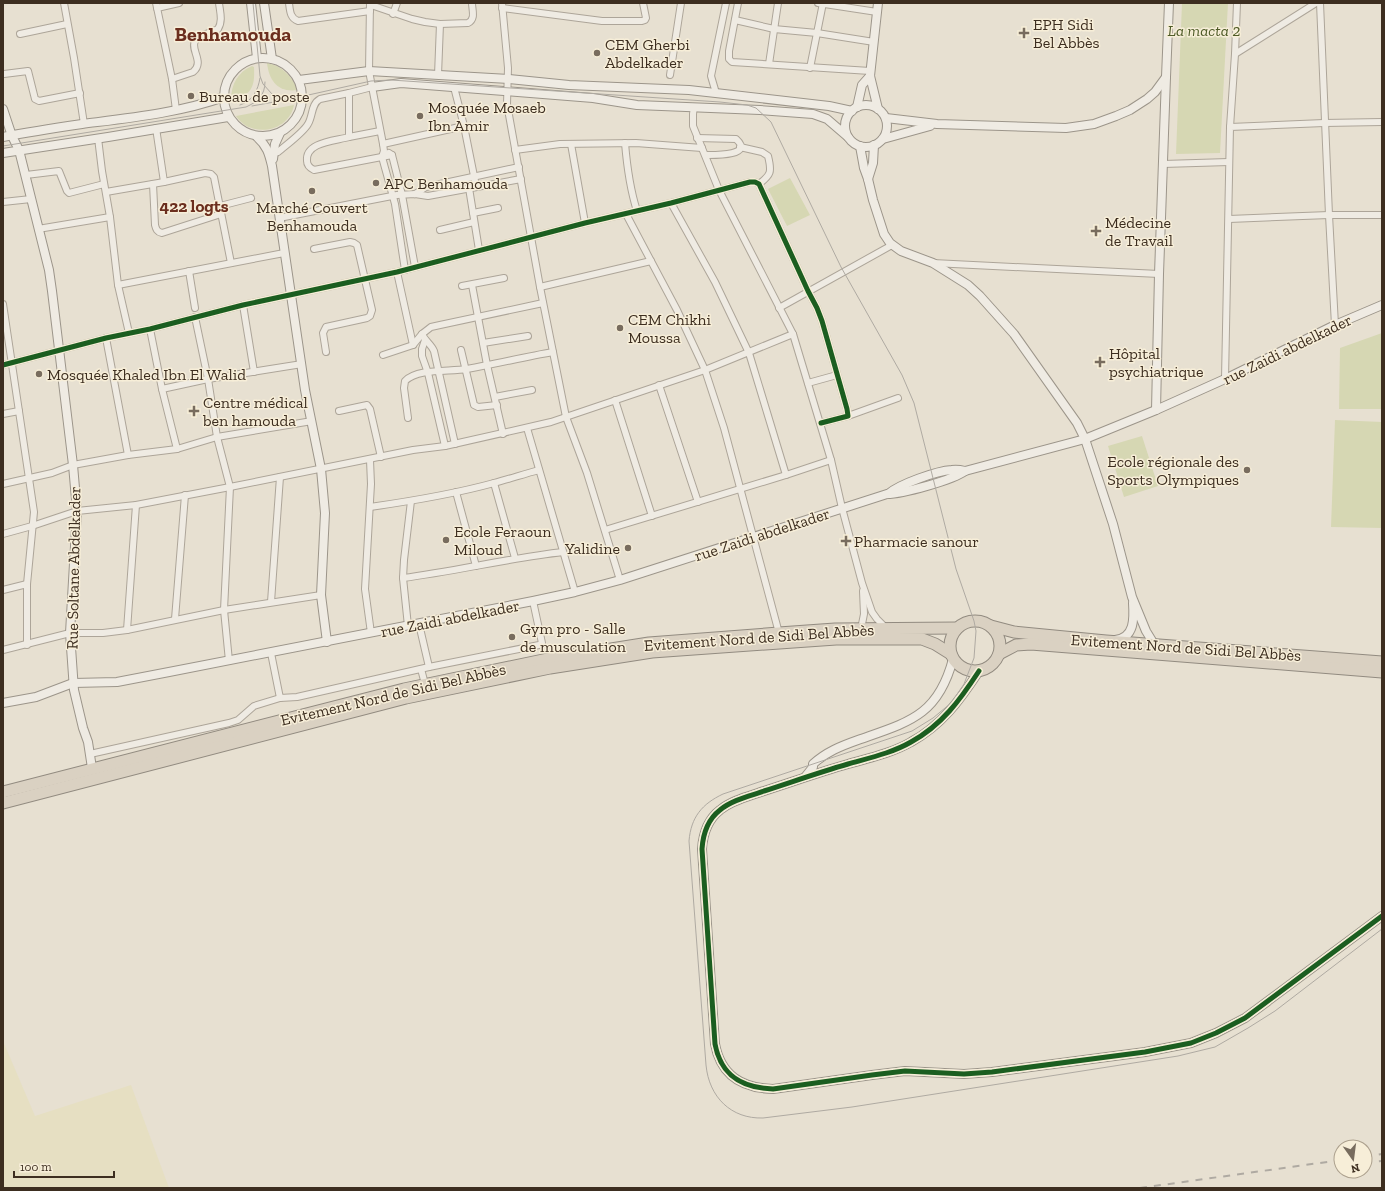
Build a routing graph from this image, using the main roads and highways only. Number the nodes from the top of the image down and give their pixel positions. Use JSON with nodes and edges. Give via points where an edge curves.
{"nodes":[{"id":1,"x":250,"y":3,"type":"edge"},
{"id":2,"x":264,"y":3,"type":"edge"},
{"id":3,"x":878,"y":3,"type":"edge"},
{"id":4,"x":1168,"y":3,"type":"edge"},
{"id":5,"x":257,"y":58,"type":"junction"},
{"id":6,"x":272,"y":59,"type":"junction"},
{"id":7,"x":870,"y":74,"type":"junction"},
{"id":8,"x":1166,"y":77,"type":"junction"},
{"id":9,"x":299,"y":80,"type":"junction"},
{"id":10,"x":372,"y":87,"type":"road end"},
{"id":11,"x":224,"y":97,"type":"junction"},
{"id":12,"x":854,"y":109,"type":"junction"},
{"id":13,"x":878,"y":109,"type":"junction"},
{"id":14,"x":3,"y":110,"type":"edge"},
{"id":15,"x":228,"y":117,"type":"junction"},
{"id":16,"x":886,"y":118,"type":"junction"},
{"id":17,"x":937,"y":124,"type":"junction"},
{"id":18,"x":280,"y":133,"type":"junction"},
{"id":19,"x":12,"y":136,"type":"junction"},
{"id":20,"x":3,"y":137,"type":"edge"},
{"id":21,"x":257,"y":137,"type":"junction"},
{"id":22,"x":848,"y":137,"type":"junction"},
{"id":23,"x":883,"y":139,"type":"junction"},
{"id":24,"x":860,"y":146,"type":"junction"},
{"id":25,"x":874,"y":146,"type":"junction"},
{"id":26,"x":19,"y":150,"type":"junction"},
{"id":27,"x":3,"y":153,"type":"edge"},
{"id":28,"x":272,"y":166,"type":"junction"},
{"id":29,"x":868,"y":178,"type":"junction"},
{"id":30,"x":1382,"y":305,"type":"edge"},
{"id":31,"x":1156,"y":410,"type":"junction"},
{"id":32,"x":1085,"y":439,"type":"junction"},
{"id":33,"x":1132,"y":596,"type":"junction"},
{"id":34,"x":991,"y":626,"type":"junction"},
{"id":35,"x":956,"y":628,"type":"junction"},
{"id":36,"x":1106,"y":641,"type":"junction"},
{"id":37,"x":327,"y":642,"type":"junction"},
{"id":38,"x":1154,"y":644,"type":"junction"},
{"id":39,"x":999,"y":654,"type":"junction"},
{"id":40,"x":952,"y":657,"type":"junction"},
{"id":41,"x":1382,"y":662,"type":"edge"},
{"id":42,"x":979,"y":671,"type":"junction"},
{"id":43,"x":1382,"y":672,"type":"edge"},
{"id":44,"x":73,"y":683,"type":"junction"},
{"id":45,"x":3,"y":703,"type":"edge"},
{"id":46,"x":822,"y":756,"type":"junction"},
{"id":47,"x":92,"y":768,"type":"junction"},
{"id":48,"x":827,"y":770,"type":"junction"},
{"id":49,"x":805,"y":777,"type":"junction"},
{"id":50,"x":3,"y":792,"type":"edge"},
{"id":51,"x":3,"y":803,"type":"edge"},
{"id":52,"x":1382,"y":916,"type":"edge"}],
"edges":[{"from":1,"to":5,"type":"main road"},
{"from":2,"to":6,"type":"main road"},
{"from":3,"to":7,"type":"main road"},
{"from":4,"to":8,"type":"main road"},
{"from":5,"to":6,"type":"main road"},
{"from":5,"to":11,"type":"main road","via":[[246,62],[230,76],[225,86]]},
{"from":6,"to":9,"type":"main road","via":[[287,66]]},
{"from":7,"to":12,"type":"main road","via":[[862,85]]},
{"from":7,"to":13,"type":"main road"},
{"from":8,"to":17,"type":"main road","via":[[1155,92],[1142,102],[1094,124],[1066,128]]},
{"from":8,"to":31,"type":"main road"},
{"from":9,"to":12,"type":"main road","via":[[369,71],[669,89]]},
{"from":9,"to":18,"type":"main road","via":[[303,97],[302,106],[294,122]]},
{"from":10,"to":22,"type":"main road","via":[[401,84],[454,87],[593,98],[673,108],[813,114],[827,119]]},
{"from":11,"to":15,"type":"main road"},
{"from":11,"to":19,"type":"main road","via":[[176,110]]},
{"from":12,"to":13,"type":"main road","via":[[868,105]]},
{"from":12,"to":22,"type":"main road","via":[[847,116],[845,123]]},
{"from":13,"to":16,"type":"main road"},
{"from":14,"to":19,"type":"main road","name":"Rue Soltane Abdelkader"},
{"from":15,"to":21,"type":"main road","via":[[246,133]]},
{"from":15,"to":26,"type":"main road"},
{"from":16,"to":17,"type":"main road"},
{"from":16,"to":23,"type":"main road","via":[[887,129]]},
{"from":17,"to":23,"type":"main road"},
{"from":18,"to":21,"type":"main road"},
{"from":18,"to":28,"type":"main road","via":[[275,144]]},
{"from":19,"to":20,"type":"main road"},
{"from":19,"to":26,"type":"main road","name":"Rue Soltane Abdelkader"},
{"from":21,"to":28,"type":"main road","via":[[265,144]]},
{"from":22,"to":24,"type":"main road"},
{"from":23,"to":25,"type":"main road"},
{"from":24,"to":25,"type":"main road"},
{"from":24,"to":29,"type":"main road"},
{"from":25,"to":29,"type":"main road","via":[[873,163]]},
{"from":26,"to":27,"type":"main road"},
{"from":26,"to":44,"type":"main road","name":"Rue Soltane Abdelkader","via":[[50,277],[73,465],[77,511],[70,633]]},
{"from":28,"to":37,"type":"main road","via":[[290,295],[326,513],[321,595]]},
{"from":29,"to":32,"type":"main road","via":[[884,234],[892,245],[933,263],[968,286],[990,306],[1007,325],[1077,423]]},
{"from":30,"to":31,"type":"main road","name":"rue Zaidi abdelkader"},
{"from":31,"to":32,"type":"main road","name":"rue Zaidi abdelkader"},
{"from":32,"to":33,"type":"main road","via":[[1113,524]]},
{"from":32,"to":37,"type":"main road","name":"rue Zaidi abdelkader","via":[[965,471],[952,470],[932,475],[887,494],[620,580],[533,601]]},
{"from":33,"to":36,"type":"main road","via":[[1134,618],[1131,628],[1122,639]]},
{"from":33,"to":38,"type":"main road"},
{"from":34,"to":35,"type":"highway","via":[[974,620]]},
{"from":34,"to":36,"type":"highway","name":"Evitement Nord de Sidi Bel Abbès","via":[[1014,632]]},
{"from":34,"to":39,"type":"highway","via":[[999,636]]},
{"from":35,"to":40,"type":"highway","via":[[950,640]]},
{"from":35,"to":47,"type":"highway","name":"Evitement Nord de Sidi Bel Abbès","via":[[780,632],[649,643],[593,651],[425,684]]},
{"from":36,"to":38,"type":"highway","name":"Evitement Nord de Sidi Bel Abbès"},
{"from":37,"to":44,"type":"main road","name":"rue Zaidi abdelkader","via":[[117,682]]},
{"from":38,"to":41,"type":"highway","name":"Evitement Nord de Sidi Bel Abbès"},
{"from":39,"to":42,"type":"highway","via":[[991,665]]},
{"from":39,"to":43,"type":"highway","name":"Evitement Nord de Sidi Bel Abbès","via":[[1016,645],[1031,644]]},
{"from":40,"to":42,"type":"highway","via":[[963,668]]},
{"from":40,"to":46,"type":"main road","via":[[947,679],[938,697],[919,715]]},
{"from":40,"to":51,"type":"highway","name":"Evitement Nord de Sidi Bel Abbès","via":[[935,644],[922,639],[836,639],[652,652],[505,677],[406,698]]},
{"from":42,"to":48,"type":"main road","via":[[953,708],[920,737],[901,747]]},
{"from":44,"to":45,"type":"main road","name":"rue Zaidi abdelkader","via":[[36,697]]},
{"from":44,"to":47,"type":"main road","name":"Rue Soltane Abdelkader"},
{"from":46,"to":48,"type":"main road"},
{"from":46,"to":49,"type":"main road","via":[[812,764],[813,767]]},
{"from":47,"to":50,"type":"highway","name":"Evitement Nord de Sidi Bel Abbès"},
{"from":48,"to":49,"type":"main road"},
{"from":49,"to":52,"type":"main road","via":[[728,804],[714,816],[705,828],[703,836],[702,868],[716,1051],[735,1080],[761,1089],[905,1071],[964,1074],[992,1072],[1146,1052],[1191,1043],[1222,1031],[1245,1018]]}]}
